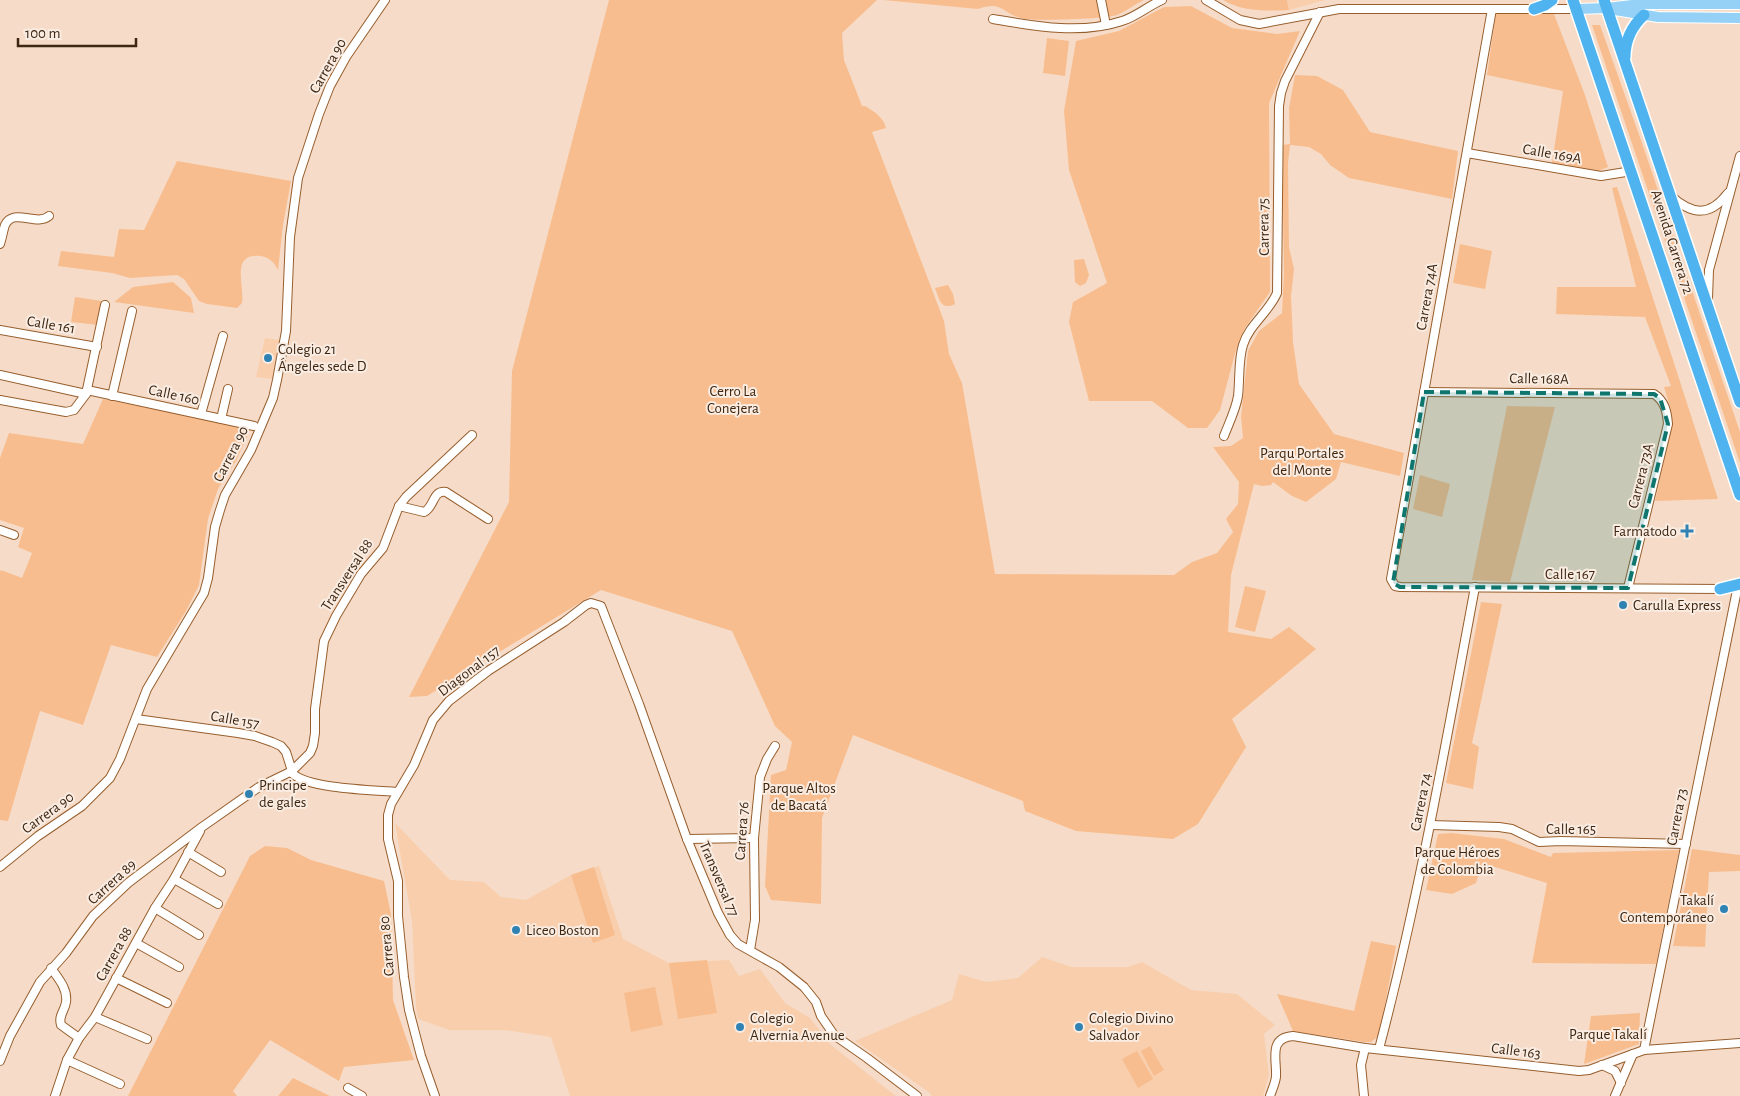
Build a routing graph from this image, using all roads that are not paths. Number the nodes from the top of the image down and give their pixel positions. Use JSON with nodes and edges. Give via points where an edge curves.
{"nodes":[{"id":1,"x":385,"y":0,"type":"edge"},
{"id":2,"x":1101,"y":0,"type":"edge"},
{"id":3,"x":1162,"y":0,"type":"edge"},
{"id":4,"x":1206,"y":0,"type":"edge"},
{"id":5,"x":1552,"y":0,"type":"edge"},
{"id":6,"x":1575,"y":4,"type":"edge"},
{"id":7,"x":1605,"y":4,"type":"edge"},
{"id":8,"x":1740,"y":4,"type":"edge"},
{"id":9,"x":1492,"y":8,"type":"junction"},
{"id":10,"x":1534,"y":9,"type":"junction"},
{"id":11,"x":1320,"y":12,"type":"junction"},
{"id":12,"x":1644,"y":15,"type":"junction"},
{"id":13,"x":1740,"y":18,"type":"edge"},
{"id":14,"x":993,"y":19,"type":"dead end"},
{"id":15,"x":1106,"y":25,"type":"junction"},
{"id":16,"x":1624,"y":61,"type":"junction"},
{"id":17,"x":1467,"y":153,"type":"junction"},
{"id":18,"x":1740,"y":156,"type":"edge"},
{"id":19,"x":1632,"y":171,"type":"junction"},
{"id":20,"x":1737,"y":177,"type":"edge"},
{"id":21,"x":1731,"y":190,"type":"junction"},
{"id":22,"x":1670,"y":195,"type":"junction"},
{"id":23,"x":48,"y":216,"type":"dead end"},
{"id":24,"x":0,"y":244,"type":"edge"},
{"id":25,"x":1708,"y":303,"type":"junction"},
{"id":26,"x":105,"y":305,"type":"dead end"},
{"id":27,"x":277,"y":308,"type":"dead end"},
{"id":28,"x":287,"y":308,"type":"junction"},
{"id":29,"x":132,"y":311,"type":"dead end"},
{"id":30,"x":0,"y":330,"type":"edge"},
{"id":31,"x":223,"y":336,"type":"dead end"},
{"id":32,"x":97,"y":347,"type":"junction"},
{"id":33,"x":0,"y":375,"type":"edge"},
{"id":34,"x":228,"y":389,"type":"dead end"},
{"id":35,"x":87,"y":392,"type":"junction"},
{"id":36,"x":1424,"y":392,"type":"junction"},
{"id":37,"x":1654,"y":394,"type":"joint"},
{"id":38,"x":112,"y":396,"type":"junction"},
{"id":39,"x":0,"y":400,"type":"edge"},
{"id":40,"x":1740,"y":402,"type":"edge"},
{"id":41,"x":201,"y":414,"type":"junction"},
{"id":42,"x":220,"y":419,"type":"junction"},
{"id":43,"x":254,"y":426,"type":"dead end"},
{"id":44,"x":472,"y":435,"type":"dead end"},
{"id":45,"x":1224,"y":436,"type":"dead end"},
{"id":46,"x":1740,"y":495,"type":"edge"},
{"id":47,"x":399,"y":506,"type":"junction"},
{"id":48,"x":488,"y":520,"type":"dead end"},
{"id":49,"x":0,"y":530,"type":"edge"},
{"id":50,"x":14,"y":536,"type":"dead end"},
{"id":51,"x":1633,"y":569,"type":"junction"},
{"id":52,"x":1400,"y":587,"type":"joint"},
{"id":53,"x":1476,"y":587,"type":"junction"},
{"id":54,"x":1628,"y":588,"type":"junction"},
{"id":55,"x":1646,"y":588,"type":"junction"},
{"id":56,"x":1739,"y":588,"type":"edge"},
{"id":57,"x":1720,"y":589,"type":"joint"},
{"id":58,"x":591,"y":604,"type":"joint"},
{"id":59,"x":1705,"y":705,"type":"dead end"},
{"id":60,"x":1713,"y":707,"type":"junction"},
{"id":61,"x":136,"y":719,"type":"junction"},
{"id":62,"x":775,"y":746,"type":"dead end"},
{"id":63,"x":292,"y":771,"type":"junction"},
{"id":64,"x":397,"y":792,"type":"junction"},
{"id":65,"x":1431,"y":826,"type":"junction"},
{"id":66,"x":202,"y":827,"type":"junction"},
{"id":67,"x":754,"y":838,"type":"junction"},
{"id":68,"x":687,"y":839,"type":"junction"},
{"id":69,"x":1686,"y":844,"type":"junction"},
{"id":70,"x":188,"y":852,"type":"junction"},
{"id":71,"x":0,"y":867,"type":"edge"},
{"id":72,"x":221,"y":872,"type":"dead end"},
{"id":73,"x":174,"y":879,"type":"junction"},
{"id":74,"x":218,"y":904,"type":"dead end"},
{"id":75,"x":155,"y":908,"type":"junction"},
{"id":76,"x":199,"y":935,"type":"dead end"},
{"id":77,"x":136,"y":943,"type":"junction"},
{"id":78,"x":750,"y":950,"type":"junction"},
{"id":79,"x":179,"y":967,"type":"dead end"},
{"id":80,"x":51,"y":968,"type":"junction"},
{"id":81,"x":116,"y":978,"type":"junction"},
{"id":82,"x":167,"y":1003,"type":"dead end"},
{"id":83,"x":95,"y":1017,"type":"junction"},
{"id":84,"x":79,"y":1038,"type":"junction"},
{"id":85,"x":147,"y":1039,"type":"dead end"},
{"id":86,"x":1740,"y":1043,"type":"edge"},
{"id":87,"x":1365,"y":1048,"type":"junction"},
{"id":88,"x":1379,"y":1049,"type":"junction"},
{"id":89,"x":1644,"y":1050,"type":"junction"},
{"id":90,"x":1633,"y":1054,"type":"junction"},
{"id":91,"x":67,"y":1060,"type":"junction"},
{"id":92,"x":0,"y":1061,"type":"edge"},
{"id":93,"x":1602,"y":1065,"type":"junction"},
{"id":94,"x":1621,"y":1083,"type":"junction"},
{"id":95,"x":120,"y":1084,"type":"dead end"},
{"id":96,"x":348,"y":1088,"type":"dead end"},
{"id":97,"x":55,"y":1096,"type":"edge"},
{"id":98,"x":362,"y":1096,"type":"edge"},
{"id":99,"x":435,"y":1096,"type":"edge"},
{"id":100,"x":917,"y":1096,"type":"edge"},
{"id":101,"x":1270,"y":1096,"type":"edge"},
{"id":102,"x":1364,"y":1096,"type":"edge"},
{"id":103,"x":1615,"y":1096,"type":"edge"}],
"edges":[{"from":1,"to":28,"type":"street","name":"Carrera 90","via":[[346,57],[319,114],[295,192]]},
{"from":2,"to":15,"type":"street"},
{"from":3,"to":15,"type":"street","via":[[1131,18]]},
{"from":4,"to":11,"type":"street","via":[[1240,20],[1259,24]]},
{"from":5,"to":10,"type":"highway"},
{"from":6,"to":7,"type":"main road"},
{"from":6,"to":10,"type":"street"},
{"from":6,"to":19,"type":"highway","name":"Avenida Carrera 72"},
{"from":7,"to":8,"type":"main road"},
{"from":7,"to":12,"type":"main road"},
{"from":7,"to":16,"type":"highway","name":"Avenida Carrera 72"},
{"from":9,"to":10,"type":"street"},
{"from":9,"to":11,"type":"street","via":[[1345,8]]},
{"from":9,"to":17,"type":"street","name":"Carrera 74A"},
{"from":11,"to":45,"type":"street","name":"Carrera 75","via":[[1281,93],[1277,127],[1277,293],[1243,344],[1238,397]]},
{"from":12,"to":13,"type":"main road"},
{"from":12,"to":16,"type":"highway","via":[[1630,33]]},
{"from":14,"to":15,"type":"street","via":[[1075,29]]},
{"from":16,"to":22,"type":"highway","name":"Avenida Carrera 72"},
{"from":17,"to":19,"type":"street","name":"Calle 169A","via":[[1601,176]]},
{"from":17,"to":36,"type":"street","name":"Carrera 74A"},
{"from":18,"to":20,"type":"street"},
{"from":19,"to":46,"type":"highway","name":"Avenida Carrera 72"},
{"from":20,"to":21,"type":"street"},
{"from":21,"to":22,"type":"street","via":[[1709,210],[1689,209]]},
{"from":21,"to":25,"type":"street","via":[[1709,270]]},
{"from":22,"to":25,"type":"highway","name":"Avenida Carrera 72"},
{"from":23,"to":24,"type":"street","via":[[43,220],[13,217],[5,225]]},
{"from":25,"to":40,"type":"highway","name":"Avenida Carrera 72"},
{"from":26,"to":32,"type":"street"},
{"from":27,"to":28,"type":"street"},
{"from":28,"to":61,"type":"street","name":"Carrera 90","via":[[286,331],[273,398],[223,503],[215,527],[204,593],[147,689]]},
{"from":29,"to":38,"type":"street"},
{"from":30,"to":32,"type":"street","name":"Calle 161"},
{"from":31,"to":41,"type":"street"},
{"from":32,"to":35,"type":"street"},
{"from":33,"to":35,"type":"street","name":"Calle 160"},
{"from":34,"to":42,"type":"street"},
{"from":35,"to":38,"type":"street","name":"Calle 160"},
{"from":35,"to":39,"type":"street","via":[[79,406],[66,412]]},
{"from":36,"to":37,"type":"street","name":"Calle 168A"},
{"from":36,"to":52,"type":"street","name":"Carrera 74A","via":[[1391,574],[1395,586]]},
{"from":37,"to":51,"type":"street","name":"Carrera 73A","via":[[1664,405],[1668,424]]},
{"from":38,"to":41,"type":"street","name":"Calle 160"},
{"from":41,"to":42,"type":"street","name":"Calle 160"},
{"from":42,"to":43,"type":"street","name":"Calle 160"},
{"from":44,"to":47,"type":"street","name":"Transversal 88"},
{"from":47,"to":48,"type":"street","via":[[424,512],[429,510],[437,494],[446,492]]},
{"from":47,"to":63,"type":"street","name":"Transversal 88","via":[[383,548],[361,574],[324,641],[315,709],[314,746]]},
{"from":49,"to":50,"type":"street"},
{"from":51,"to":54,"type":"street","name":"Carrera 73A"},
{"from":51,"to":55,"type":"street","via":[[1637,580]]},
{"from":52,"to":53,"type":"street","name":"Calle 167"},
{"from":53,"to":54,"type":"street","name":"Calle 167"},
{"from":53,"to":65,"type":"street","name":"Carrera 74"},
{"from":54,"to":55,"type":"street","name":"Calle 167"},
{"from":55,"to":57,"type":"street","name":"Calle 167"},
{"from":56,"to":57,"type":"highway"},
{"from":56,"to":60,"type":"street","name":"Carrera 73"},
{"from":58,"to":64,"type":"street","name":"Diagonal 157","via":[[488,671],[442,709],[429,727],[414,765]]},
{"from":58,"to":68,"type":"street","name":"Transversal 77","via":[[600,606]]},
{"from":59,"to":60,"type":"street"},
{"from":60,"to":69,"type":"street","name":"Carrera 73"},
{"from":61,"to":63,"type":"street","name":"Calle 157","via":[[255,736],[280,746],[286,752]]},
{"from":61,"to":71,"type":"street","name":"Carrera 90","via":[[118,764],[104,786]]},
{"from":62,"to":67,"type":"street","name":"Carrera 76","via":[[760,777]]},
{"from":63,"to":64,"type":"street","via":[[296,776],[316,783]]},
{"from":63,"to":66,"type":"street","name":"Carrera 89","via":[[259,787]]},
{"from":64,"to":99,"type":"street","name":"Carrera 80","via":[[390,809],[388,839],[398,881],[404,977],[409,1010]]},
{"from":65,"to":69,"type":"street","name":"Calle 165","via":[[1506,828],[1546,843]]},
{"from":65,"to":88,"type":"street","name":"Carrera 74"},
{"from":66,"to":70,"type":"street","name":"Carrera 88"},
{"from":66,"to":80,"type":"street","name":"Carrera 89","via":[[128,883],[93,916]]},
{"from":67,"to":68,"type":"street"},
{"from":67,"to":78,"type":"street","name":"Carrera 76","via":[[755,920]]},
{"from":68,"to":78,"type":"street","name":"Transversal 77","via":[[724,926],[738,944]]},
{"from":69,"to":89,"type":"street","name":"Carrera 73"},
{"from":70,"to":72,"type":"street"},
{"from":70,"to":73,"type":"street","name":"Carrera 88"},
{"from":73,"to":74,"type":"street"},
{"from":73,"to":75,"type":"street","name":"Carrera 88"},
{"from":75,"to":76,"type":"street"},
{"from":75,"to":77,"type":"street","name":"Carrera 88"},
{"from":77,"to":79,"type":"street"},
{"from":77,"to":81,"type":"street","name":"Carrera 88"},
{"from":78,"to":100,"type":"street","name":"Transversal 77","via":[[804,987],[834,1035]]},
{"from":80,"to":84,"type":"street","via":[[66,995],[61,1025]]},
{"from":80,"to":92,"type":"street","name":"Carrera 89","via":[[10,1036]]},
{"from":81,"to":82,"type":"street"},
{"from":81,"to":83,"type":"street","name":"Carrera 88"},
{"from":83,"to":84,"type":"street","name":"Carrera 88"},
{"from":83,"to":85,"type":"street"},
{"from":84,"to":91,"type":"street","name":"Carrera 88"},
{"from":86,"to":89,"type":"street","name":"Calle 163"},
{"from":87,"to":88,"type":"street","name":"Calle 163"},
{"from":87,"to":101,"type":"street","name":"Calle 163","via":[[1287,1036],[1275,1048],[1276,1074]]},
{"from":87,"to":102,"type":"street","via":[[1361,1065]]},
{"from":88,"to":93,"type":"street","name":"Calle 163","via":[[1570,1071],[1589,1070]]},
{"from":89,"to":90,"type":"street","name":"Calle 163"},
{"from":90,"to":93,"type":"street","name":"Calle 163"},
{"from":90,"to":94,"type":"street"},
{"from":91,"to":95,"type":"street"},
{"from":91,"to":97,"type":"street","name":"Carrera 88"},
{"from":93,"to":94,"type":"street","via":[[1615,1071]]},
{"from":94,"to":103,"type":"street"},
{"from":96,"to":98,"type":"street"}]}
